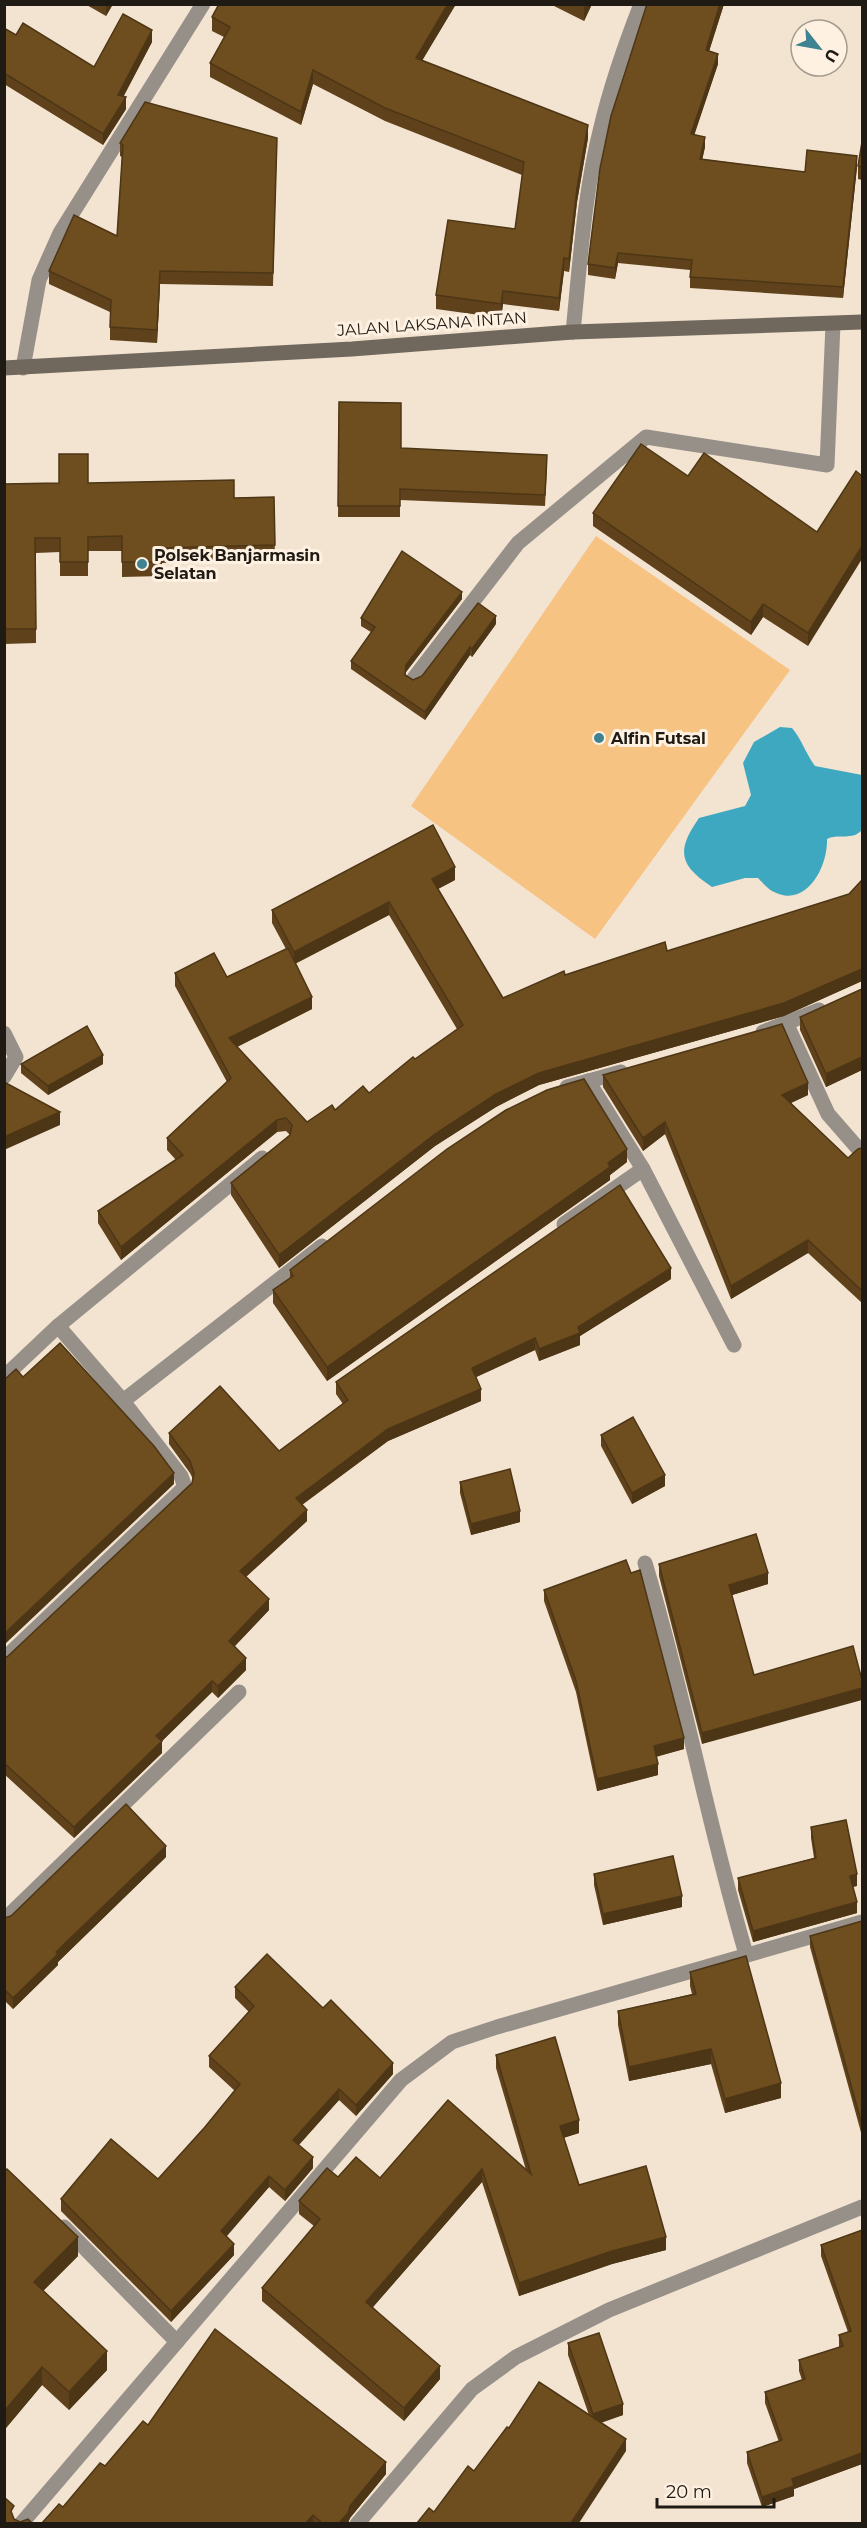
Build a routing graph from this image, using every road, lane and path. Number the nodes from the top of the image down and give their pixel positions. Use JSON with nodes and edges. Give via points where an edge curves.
{"nodes":[{"id":1,"x":203,"y":4,"type":"edge"},
{"id":2,"x":641,"y":4,"type":"edge"},
{"id":3,"x":862,"y":322,"type":"edge"},
{"id":4,"x":833,"y":324,"type":"junction"},
{"id":5,"x":573,"y":332,"type":"junction"},
{"id":6,"x":4,"y":368,"type":"edge"},
{"id":7,"x":23,"y":368,"type":"junction"},
{"id":8,"x":414,"y":678,"type":"edge"},
{"id":9,"x":830,"y":1005,"type":"edge"},
{"id":10,"x":787,"y":1025,"type":"junction"},
{"id":11,"x":4,"y":1033,"type":"edge"},
{"id":12,"x":753,"y":1035,"type":"edge"},
{"id":13,"x":632,"y":1069,"type":"edge"},
{"id":14,"x":4,"y":1077,"type":"edge"},
{"id":15,"x":588,"y":1081,"type":"junction"},
{"id":16,"x":554,"y":1091,"type":"edge"},
{"id":17,"x":274,"y":1148,"type":"edge"},
{"id":18,"x":862,"y":1153,"type":"edge"},
{"id":19,"x":643,"y":1169,"type":"junction"},
{"id":20,"x":338,"y":1234,"type":"edge"},
{"id":21,"x":547,"y":1236,"type":"edge"},
{"id":22,"x":58,"y":1326,"type":"junction"},
{"id":23,"x":734,"y":1345,"type":"dead end"},
{"id":24,"x":4,"y":1377,"type":"edge"},
{"id":25,"x":123,"y":1401,"type":"junction"},
{"id":26,"x":645,"y":1563,"type":"dead end"},
{"id":27,"x":4,"y":1659,"type":"edge"},
{"id":28,"x":239,"y":1692,"type":"dead end"},
{"id":29,"x":4,"y":1920,"type":"edge"},
{"id":30,"x":862,"y":1922,"type":"edge"},
{"id":31,"x":746,"y":1954,"type":"junction"},
{"id":32,"x":862,"y":2207,"type":"edge"},
{"id":33,"x":51,"y":2214,"type":"edge"},
{"id":34,"x":177,"y":2342,"type":"junction"},
{"id":35,"x":21,"y":2523,"type":"edge"},
{"id":36,"x":357,"y":2523,"type":"edge"}],
"edges":[{"from":1,"to":7,"type":"street","via":[[60,233],[39,280]]},
{"from":2,"to":5,"type":"street","via":[[600,129]]},
{"from":3,"to":4,"type":"street","name":"JALAN LAKSANA INTAN"},
{"from":4,"to":5,"type":"street","name":"JALAN LAKSANA INTAN"},
{"from":4,"to":8,"type":"street","via":[[827,465],[646,437],[518,543]]},
{"from":5,"to":7,"type":"street","name":"JALAN LAKSANA INTAN"},
{"from":6,"to":7,"type":"street","name":"JALAN LAKSANA INTAN"},
{"from":9,"to":10,"type":"street"},
{"from":10,"to":12,"type":"street"},
{"from":10,"to":18,"type":"street","via":[[828,1114]]},
{"from":11,"to":14,"type":"street","via":[[16,1057]]},
{"from":13,"to":15,"type":"street"},
{"from":15,"to":16,"type":"street"},
{"from":15,"to":19,"type":"street"},
{"from":17,"to":22,"type":"street"},
{"from":19,"to":21,"type":"street"},
{"from":19,"to":23,"type":"street"},
{"from":20,"to":25,"type":"street"},
{"from":22,"to":24,"type":"street"},
{"from":22,"to":25,"type":"street"},
{"from":25,"to":27,"type":"street","via":[[181,1476],[185,1488]]},
{"from":26,"to":31,"type":"street","via":[[667,1636],[720,1864]]},
{"from":28,"to":29,"type":"street"},
{"from":30,"to":31,"type":"street"},
{"from":31,"to":34,"type":"street","via":[[452,2042],[402,2080]]},
{"from":32,"to":36,"type":"street","via":[[609,2310],[516,2357],[472,2389]]},
{"from":33,"to":34,"type":"street"},
{"from":34,"to":35,"type":"street"}]}
